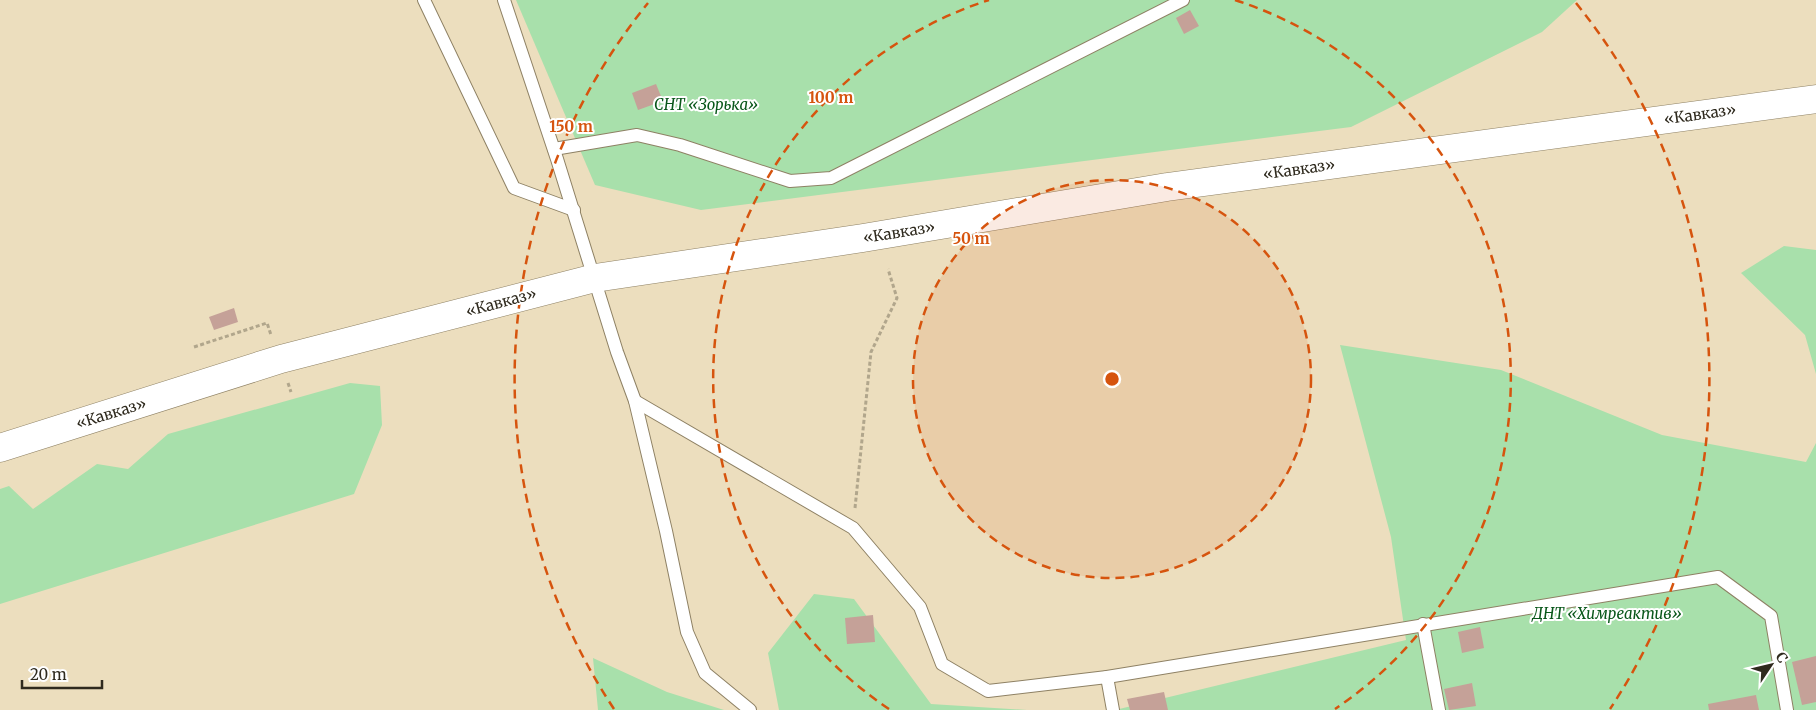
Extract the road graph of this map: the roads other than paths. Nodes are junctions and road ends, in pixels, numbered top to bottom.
1 (424, 0) edge
2 (504, 0) edge
3 (1183, 0) edge
4 (1816, 98) edge
5 (554, 149) junction
6 (574, 210) junction
7 (595, 278) junction
8 (635, 400) junction
9 (0, 448) edge
10 (1423, 624) junction
11 (1107, 677) junction
12 (750, 710) edge
13 (1113, 710) edge
14 (1439, 710) edge
15 (1786, 710) edge

1 - 6 lane
2 - 5 lane
3 - 5 lane
4 - 7 highway, «Кавказ»
5 - 6 lane
6 - 7 lane
7 - 8 lane
7 - 9 highway, «Кавказ»
8 - 11 lane
8 - 12 lane
10 - 11 lane
10 - 14 lane
10 - 15 lane
11 - 13 lane

